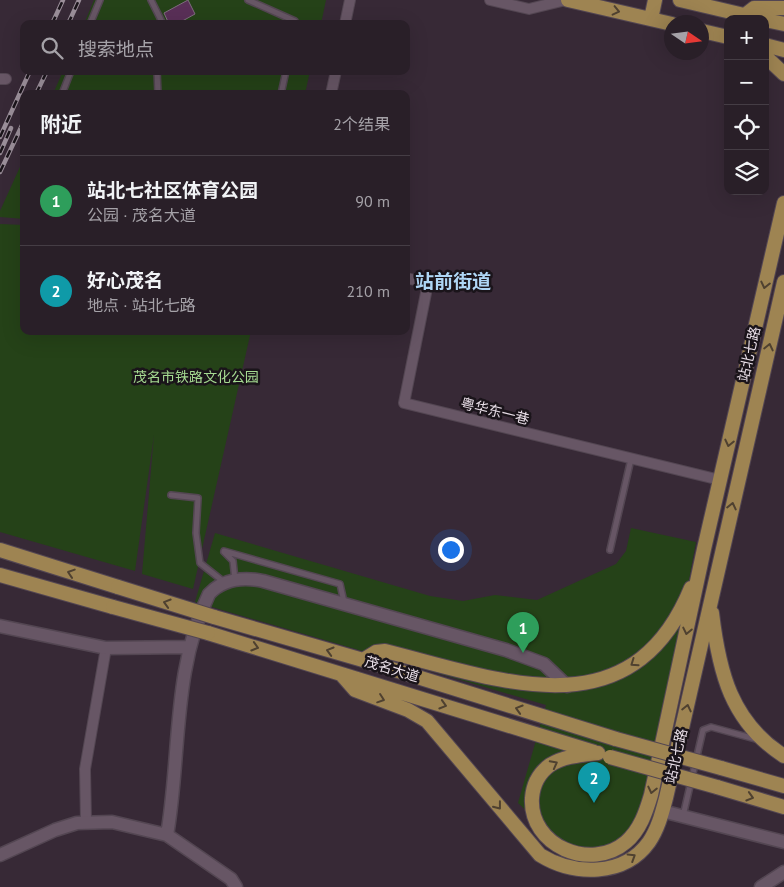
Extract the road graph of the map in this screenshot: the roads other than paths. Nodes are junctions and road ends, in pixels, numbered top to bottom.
1 (100, 0) edge
2 (151, 0) edge
3 (248, 0) edge
4 (350, 0) edge
5 (490, 0) edge
6 (567, 0) edge
7 (655, 0) edge
8 (680, 0) edge
9 (784, 8) edge
10 (745, 15) joint
11 (651, 19) junction
12 (92, 20) edge
13 (161, 20) edge
14 (293, 20) edge
15 (347, 20) edge
16 (769, 21) edge
17 (664, 22) edge
18 (784, 24) edge
19 (709, 33) edge
20 (724, 36) edge
21 (769, 47) edge
22 (784, 50) edge
23 (769, 60) edge
24 (784, 74) edge
25 (69, 75) edge
26 (157, 75) edge
27 (285, 75) edge
28 (335, 75) edge
29 (64, 90) edge
30 (158, 90) edge
31 (282, 90) edge
32 (332, 90) edge
33 (784, 204) edge
34 (770, 265) junction
35 (784, 268) edge
36 (410, 279) edge
37 (784, 282) edge
38 (737, 409) junction
39 (754, 413) junction
40 (631, 459) junction
41 (720, 480) junction
42 (171, 495) dead end
43 (704, 549) junction
44 (0, 550) edge
45 (610, 550) dead end
46 (0, 575) edge
47 (231, 582) junction
48 (711, 602) junction
49 (344, 605) junction
50 (0, 626) edge
51 (189, 647) junction
52 (106, 648) junction
53 (362, 660) junction
54 (341, 674) junction
55 (567, 686) junction
56 (764, 742) junction
57 (604, 755) junction
58 (784, 756) edge
59 (784, 786) edge
60 (784, 807) edge
61 (662, 811) junction
62 (683, 816) junction
63 (86, 822) junction
64 (167, 835) junction
65 (784, 842) edge
66 (0, 855) edge
67 (784, 872) edge
68 (236, 887) edge
69 (760, 887) edge

1 - 12 lane
2 - 13 lane
3 - 14 lane
4 - 15 street
5 - 6 street
6 -> 11 main road
7 - 11 main road
8 - 10 main road
9 - 10 main road
11 - 17 main road
16 - 18 main road
19 - 20 main road
21 - 22 main road
23 - 24 main road
25 - 29 lane
26 - 30 lane
27 - 31 lane
28 - 32 street
33 - 34 main road, 站北七路
34 - 35 main road
34 -> 38 main road, 站北七路
36 - 40 street, 粤华东一巷
39 -> 37 main road, 站北七路
38 - 39 main road
38 -> 41 main road, 站北七路
48 -> 39 main road, 站北七路
40 - 41 street, 粤华东一巷
40 - 45 lane
41 - 43 main road, 站北七路
42 - 47 lane
43 -> 55 main road
43 -> 57 main road, 站北七路
53 -> 44 main road, 茂名大道, bridge
46 -> 54 main road, 茂名大道, bridge
47 - 49 street
47 - 49 lane
47 - 51 street
48 - 56 main road
61 -> 48 main road, 站北七路
49 - 55 street
50 - 52 street
51 - 52 street
51 - 64 street
52 - 63 street
53 - 55 main road
59 -> 53 main road, 茂名大道, bridge
54 -> 57 main road, 茂名大道
54 -> 61 main road, 站北七路
56 - 58 main road
56 - 62 lane
57 -> 60 main road, 茂名大道, bridge
61 - 62 street
62 - 65 street
63 - 64 street
63 - 66 street
64 - 68 street
67 - 69 street

